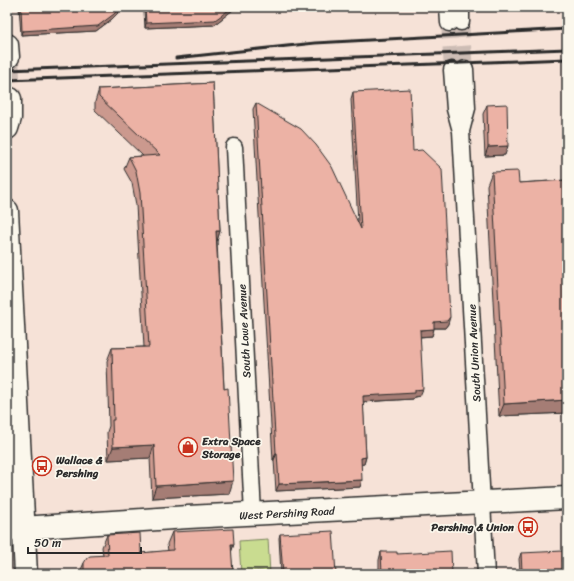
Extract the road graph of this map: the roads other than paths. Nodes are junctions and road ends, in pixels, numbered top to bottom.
1 (7, 45) edge
2 (8, 56) edge
3 (459, 70) tunnel mouth
4 (10, 99) dead end
5 (7, 128) edge
6 (234, 147) dead end
7 (7, 211) edge
8 (567, 498) edge
9 (482, 503) junction
10 (253, 514) junction
11 (15, 528) edge
12 (26, 574) edge
13 (486, 574) edge

1 - 2 main road
3 - 9 street, South Union Avenue
4 - 5 main road
6 - 10 street, South Lowe Avenue
7 - 11 main road
8 - 9 main road, West Pershing Road
9 - 10 main road, West Pershing Road
9 - 13 street, South Union Avenue
10 - 11 main road, West Pershing Road
11 - 12 main road

